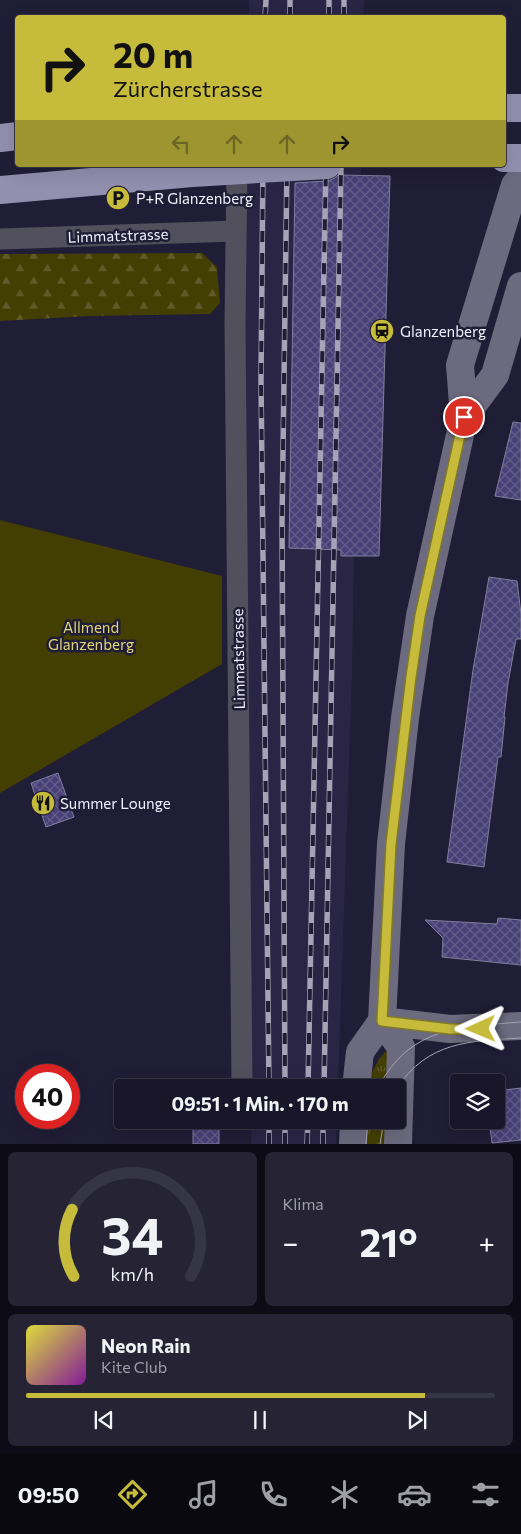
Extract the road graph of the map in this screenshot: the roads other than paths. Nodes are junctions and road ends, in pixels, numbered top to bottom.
1 (506, 108) edge
2 (521, 108) edge
3 (15, 136) edge
4 (0, 138) edge
5 (506, 158) edge
6 (521, 158) edge
7 (237, 167) edge
8 (293, 167) edge
9 (521, 178) edge
10 (0, 190) edge
11 (236, 231) junction
12 (0, 239) edge
13 (521, 286) edge
14 (464, 417) junction
15 (382, 1021) junction
16 (521, 1026) edge
17 (242, 1079) edge
18 (357, 1079) edge
19 (354, 1129) edge
20 (353, 1144) edge
21 (398, 1144) edge

1 - 2 highway
3 - 4 highway
5 - 6 highway
7 - 11 street, Limmatstrasse
8 - 10 highway, bridge
9 - 14 main road
11 - 12 street, Limmatstrasse
11 - 17 street, Limmatstrasse
13 - 14 main road
14 - 15 main road
15 - 16 main road
15 - 18 main road
15 - 21 main road
19 - 20 main road

